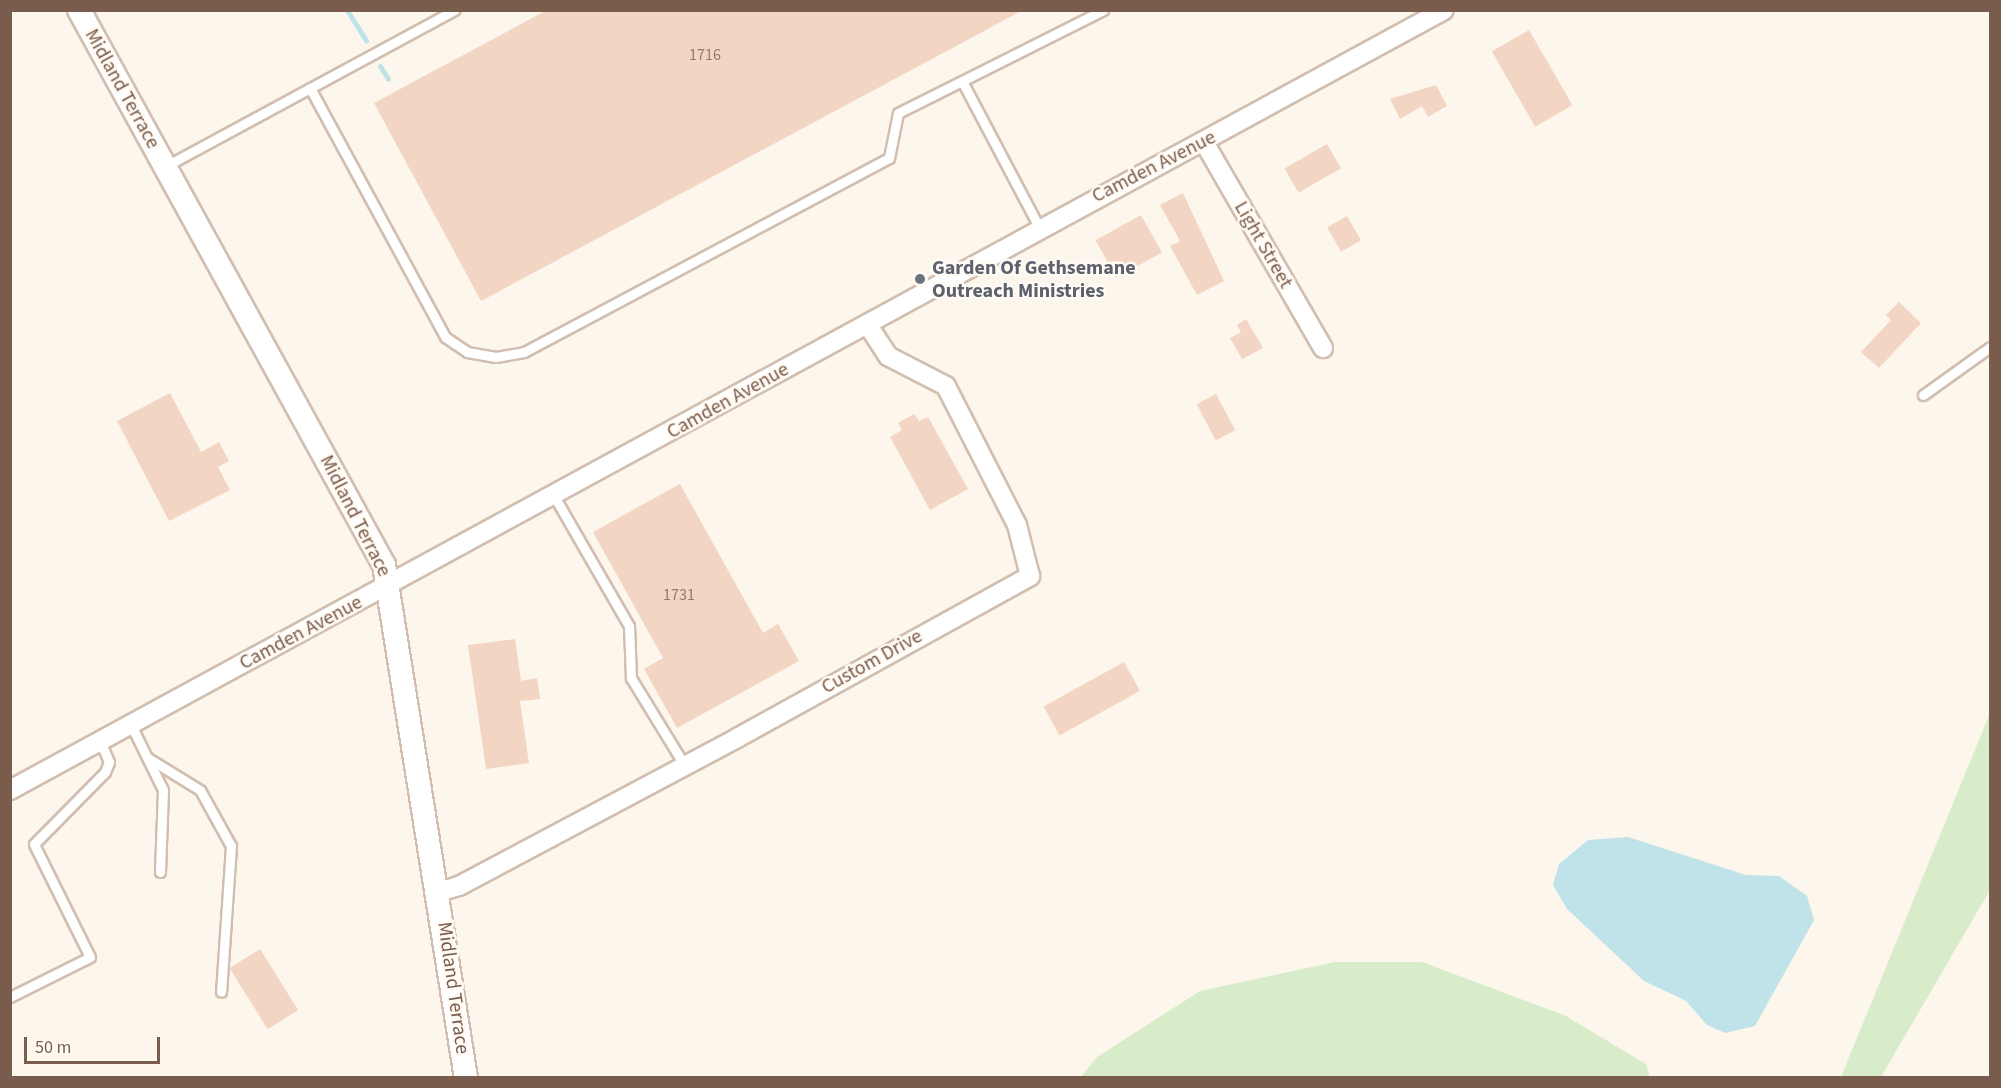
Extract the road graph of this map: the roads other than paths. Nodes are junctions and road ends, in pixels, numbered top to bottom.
1 (79, 10) edge
2 (454, 10) edge
3 (1103, 10) edge
4 (1444, 10) edge
5 (962, 81) junction
6 (310, 88) junction
7 (1204, 142) junction
8 (165, 166) junction
9 (1039, 227) junction
10 (867, 324) junction
11 (1990, 347) edge
12 (1323, 348) dead end
13 (1923, 395) dead end
14 (554, 496) junction
15 (390, 585) junction
16 (131, 725) junction
17 (100, 741) junction
18 (148, 758) junction
19 (685, 766) junction
20 (10, 790) edge
21 (160, 872) dead end
22 (438, 892) junction
23 (221, 993) dead end
24 (10, 997) edge
25 (466, 1077) edge

1 - 8 street, Midland Terrace
2 - 6 lane
3 - 5 lane
4 - 7 street, Camden Avenue
5 - 6 lane
5 - 9 lane
6 - 8 lane
7 - 9 street, Camden Avenue
7 - 12 street, Light Street
8 - 15 street, Midland Terrace
9 - 10 street, Camden Avenue
10 - 14 street, Camden Avenue
10 - 19 street, Custom Drive
11 - 13 lane
14 - 15 street, Camden Avenue
14 - 19 lane
15 - 16 street, Camden Avenue
15 - 22 street, Midland Terrace
16 - 17 street, Camden Avenue
16 - 18 lane
17 - 20 street, Camden Avenue
17 - 24 lane
18 - 21 lane
18 - 23 lane
19 - 22 street, Custom Drive
22 - 25 street, Midland Terrace

